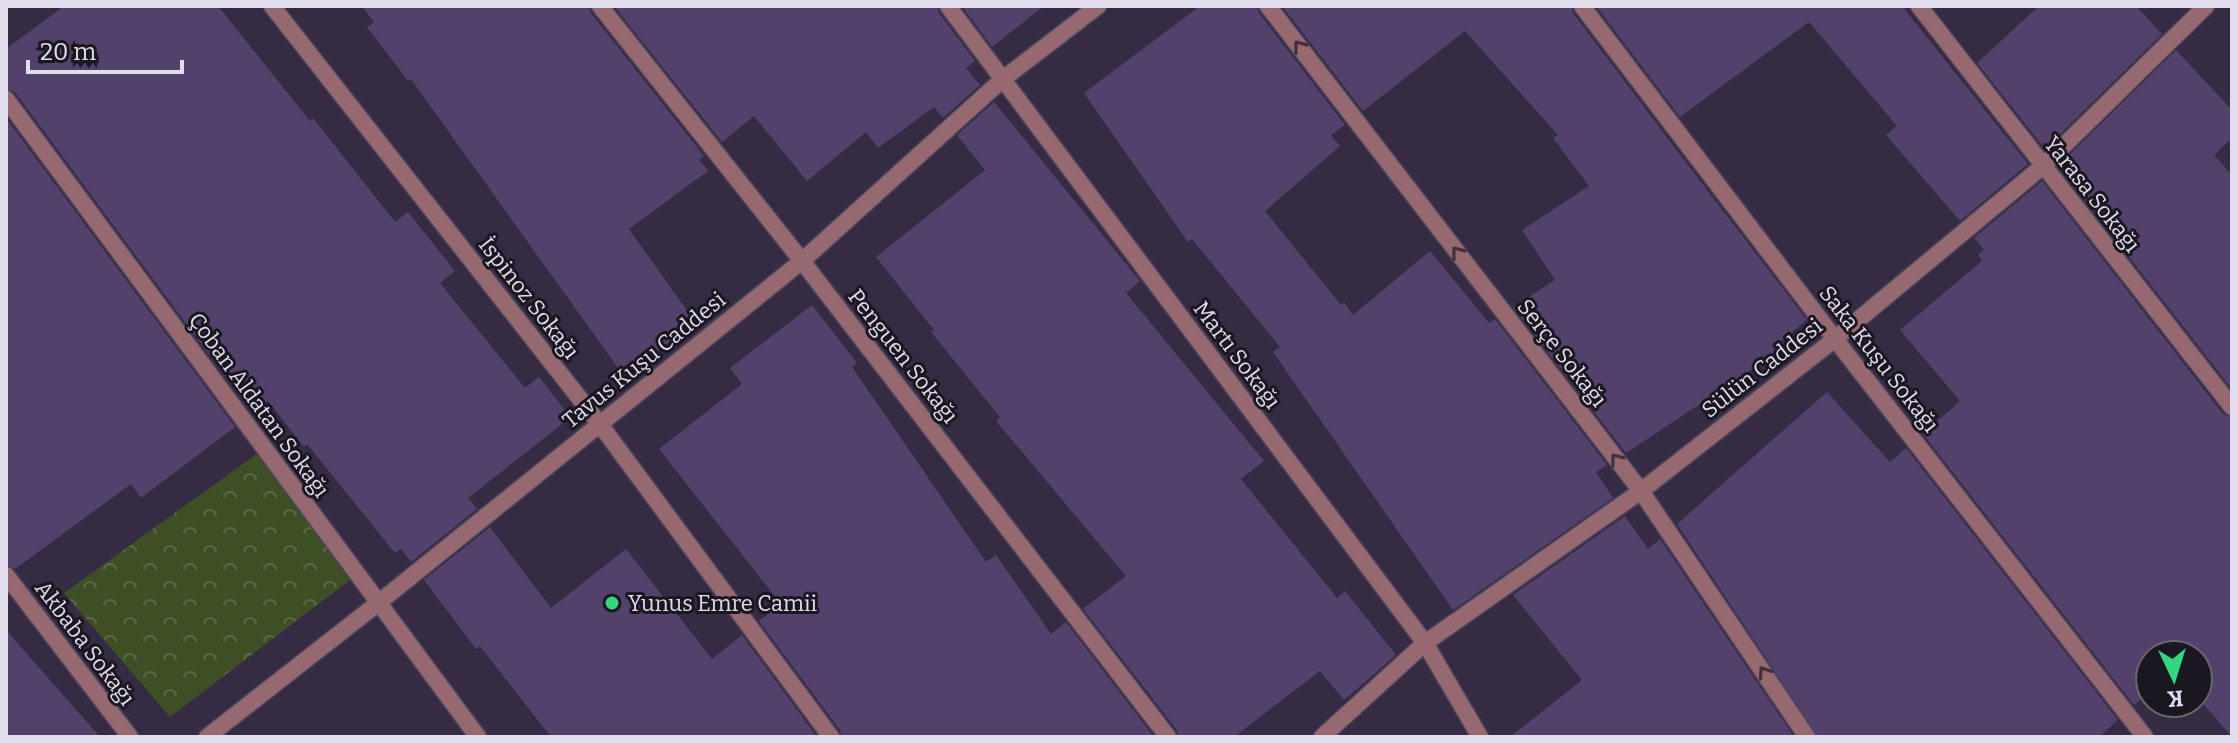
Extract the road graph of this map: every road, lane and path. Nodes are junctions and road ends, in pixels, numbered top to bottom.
1 (272, 6) edge
2 (600, 6) edge
3 (948, 6) edge
4 (1098, 6) edge
5 (1268, 6) edge
6 (1582, 6) edge
7 (1919, 6) edge
8 (2206, 6) edge
9 (1003, 79) junction
10 (6, 99) edge
11 (2043, 166) junction
12 (802, 261) junction
13 (1835, 339) junction
14 (2232, 407) edge
15 (599, 423) junction
16 (1641, 491) junction
17 (6, 575) edge
18 (377, 604) junction
19 (1425, 643) junction
20 (130, 737) edge
21 (207, 737) edge
22 (478, 737) edge
23 (831, 737) edge
24 (1168, 737) edge
25 (1322, 737) edge
26 (1480, 737) edge
27 (1807, 737) edge
28 (2145, 737) edge

1 - 15 street, İspinoz Sokağı
2 - 12 street, Penguen Sokağı
3 - 9 street, Martı Sokağı
4 - 9 street, Tavus Kuşu Caddesi
16 -> 5 street, Serçe Sokağı
6 - 13 street, Saka Kuşu Sokağı
7 - 11 street, Yarasa Sokağı
8 - 11 street, Sülün Caddesi
9 - 12 street, Tavus Kuşu Caddesi
9 - 19 street, Martı Sokağı
10 - 18 street, Çoban Aldatan Sokağı
11 - 13 street, Sülün Caddesi
11 - 14 street, Yarasa Sokağı
12 - 15 street, Tavus Kuşu Caddesi
12 - 24 street, Penguen Sokağı
13 - 16 street, Sülün Caddesi
13 - 28 street, Saka Kuşu Sokağı
15 - 18 street, Tavus Kuşu Caddesi
15 - 23 street, İspinoz Sokağı
16 - 19 street, Sülün Caddesi
27 -> 16 street, Serçe Sokağı
17 - 20 street, Akbaba Sokağı
18 - 21 street, Tavus Kuşu Caddesi
18 - 22 street, Çoban Aldatan Sokağı
19 - 25 street, Sülün Caddesi
19 - 26 street, Martı Sokağı

